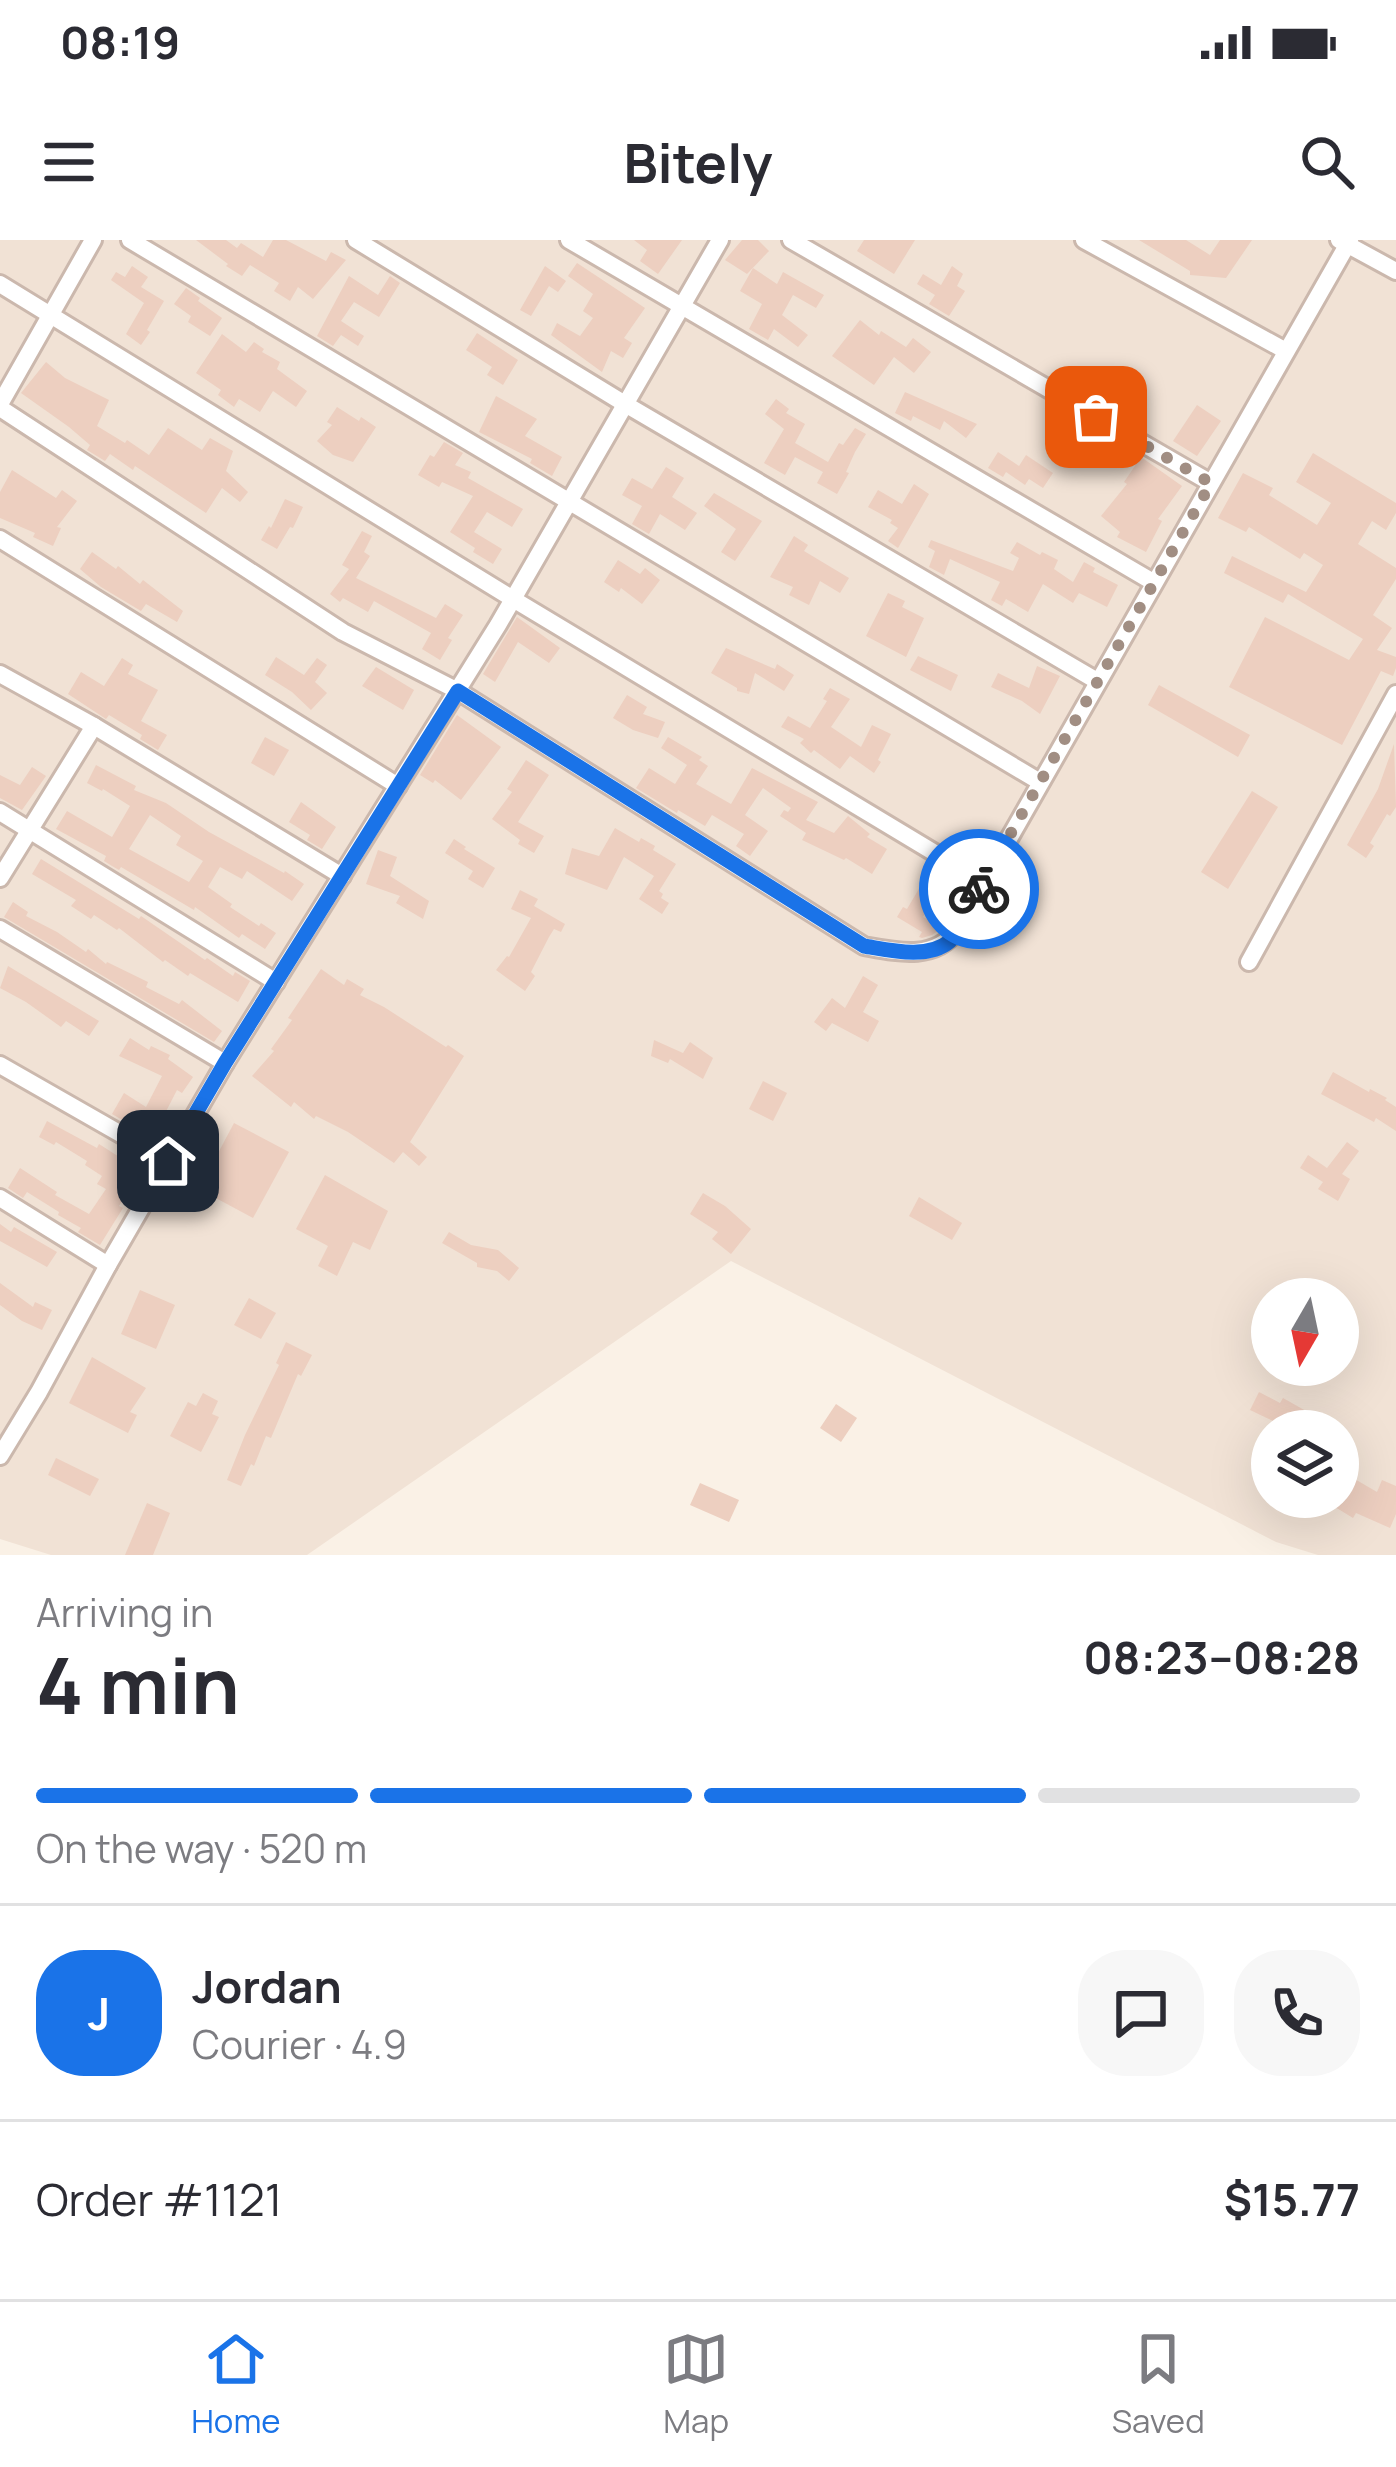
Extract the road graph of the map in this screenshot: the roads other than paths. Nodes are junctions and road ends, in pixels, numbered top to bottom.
1 (93, 240) edge
2 (130, 240) edge
3 (356, 240) edge
4 (569, 240) edge
5 (719, 240) edge
6 (791, 240) edge
7 (1084, 240) edge
8 (1345, 242) edge
9 (1396, 272) edge
10 (0, 284) edge
11 (682, 307) junction
12 (51, 314) junction
13 (1286, 351) junction
14 (625, 404) junction
15 (0, 406) edge
16 (1211, 483) junction
17 (568, 501) junction
18 (0, 539) edge
19 (1153, 582) junction
20 (513, 599) junction
21 (0, 674) edge
22 (1097, 681) junction
23 (458, 691) junction
24 (1396, 694) edge
25 (94, 726) junction
26 (1040, 782) junction
27 (398, 786) junction
28 (0, 812) edge
29 (30, 829) junction
30 (342, 876) junction
31 (0, 878) edge
32 (983, 882) junction
33 (0, 929) edge
34 (1249, 962) dead end
35 (276, 982) junction
36 (225, 1063) junction
37 (0, 1066) edge
38 (168, 1161) junction
39 (0, 1198) edge
40 (108, 1265) junction
41 (0, 1456) edge

1 - 12 street
2 - 17 street
3 - 14 street
4 - 11 street
5 - 11 street
6 - 16 street
7 - 13 street
8 - 9 street
8 - 13 street
10 - 12 street
11 - 14 street
11 - 19 street
12 - 15 street
12 - 20 street
13 - 16 street
14 - 17 street
14 - 22 street
15 - 23 street
16 - 19 street
17 - 20 street
17 - 26 street
18 - 27 street
19 - 22 street
20 - 23 street
20 - 32 street
21 - 25 street
22 - 26 street
23 - 27 street
23 - 32 street
24 - 34 street
25 - 29 street
25 - 30 street
26 - 32 street
27 - 30 street
28 - 29 street
29 - 31 street
29 - 35 street
30 - 35 street
33 - 36 street
35 - 36 street
36 - 38 street
37 - 38 street
38 - 40 street
39 - 40 street
40 - 41 street

